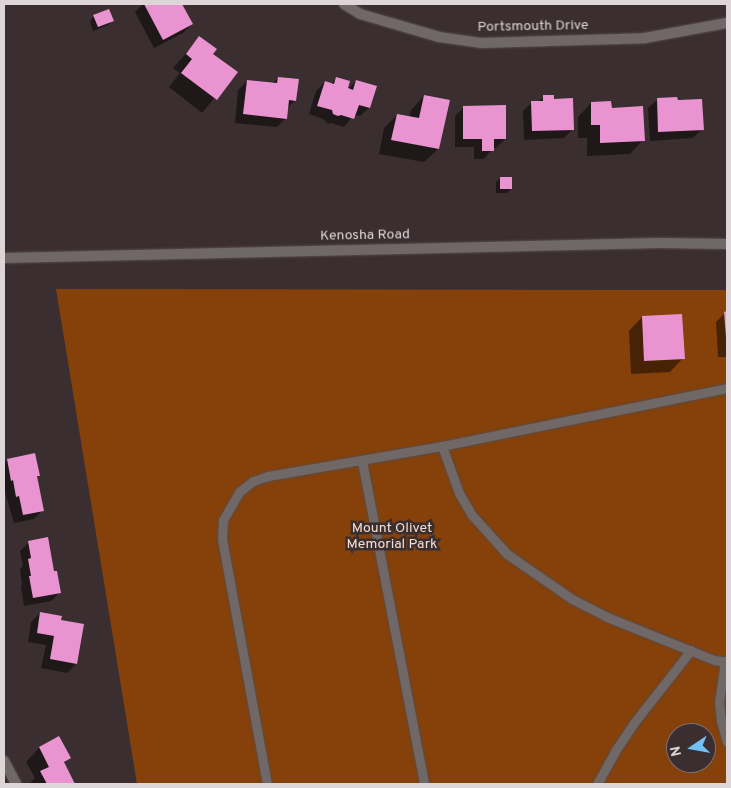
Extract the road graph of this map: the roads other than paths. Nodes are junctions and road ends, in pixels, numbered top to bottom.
1 (344, 4) edge
2 (727, 23) edge
3 (727, 244) edge
4 (4, 258) edge
5 (727, 388) edge
6 (442, 446) junction
7 (362, 461) junction
8 (692, 650) junction
9 (726, 661) edge
10 (727, 742) edge
11 (4, 761) edge
12 (16, 784) edge
13 (267, 784) edge
14 (424, 784) edge
15 (598, 784) edge

1 - 2 street, Portsmouth Drive
3 - 4 street, Kenosha Road
5 - 6 lane
6 - 7 lane
6 - 8 lane
7 - 13 lane
7 - 14 lane
8 - 9 lane
8 - 15 lane
9 - 10 lane
11 - 12 street

